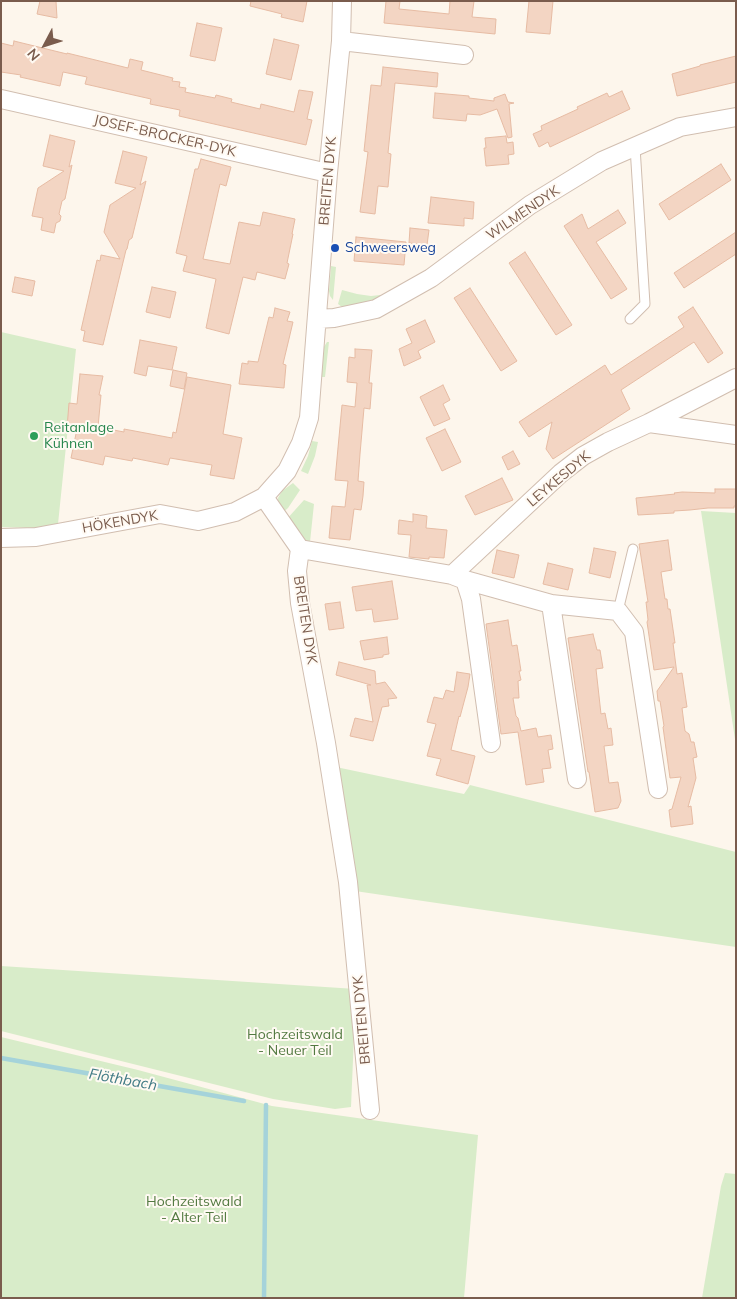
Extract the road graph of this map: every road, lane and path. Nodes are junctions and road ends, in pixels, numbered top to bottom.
1 (342, 1) edge
2 (342, 41) junction
3 (464, 56) dead end
4 (1, 99) edge
5 (736, 116) edge
6 (635, 147) junction
7 (328, 173) junction
8 (317, 319) junction
9 (630, 319) dead end
10 (736, 378) edge
11 (649, 423) junction
12 (736, 435) edge
13 (264, 497) junction
14 (1, 538) edge
15 (300, 549) junction
16 (633, 550) dead end
17 (458, 577) junction
18 (551, 604) junction
19 (618, 611) junction
20 (491, 743) dead end
21 (577, 779) dead end
22 (658, 789) dead end
23 (370, 1110) dead end

1 - 2 street, BREITEN DYK
2 - 3 street
2 - 7 street, BREITEN DYK
4 - 7 street, JOSEF-BROCKER-DYK
5 - 6 street, WILMENDYK
6 - 8 street, WILMENDYK
6 - 9 lane
7 - 8 street, BREITEN DYK
8 - 13 street, BREITEN DYK
10 - 11 street, LEYKESDYK
11 - 12 street
11 - 17 street, LEYKESDYK
13 - 14 street, HÖKENDYK
13 - 15 street
15 - 17 street
15 - 23 street, BREITEN DYK
16 - 19 lane
17 - 18 street
17 - 20 street
18 - 19 street
18 - 21 street
19 - 22 street

